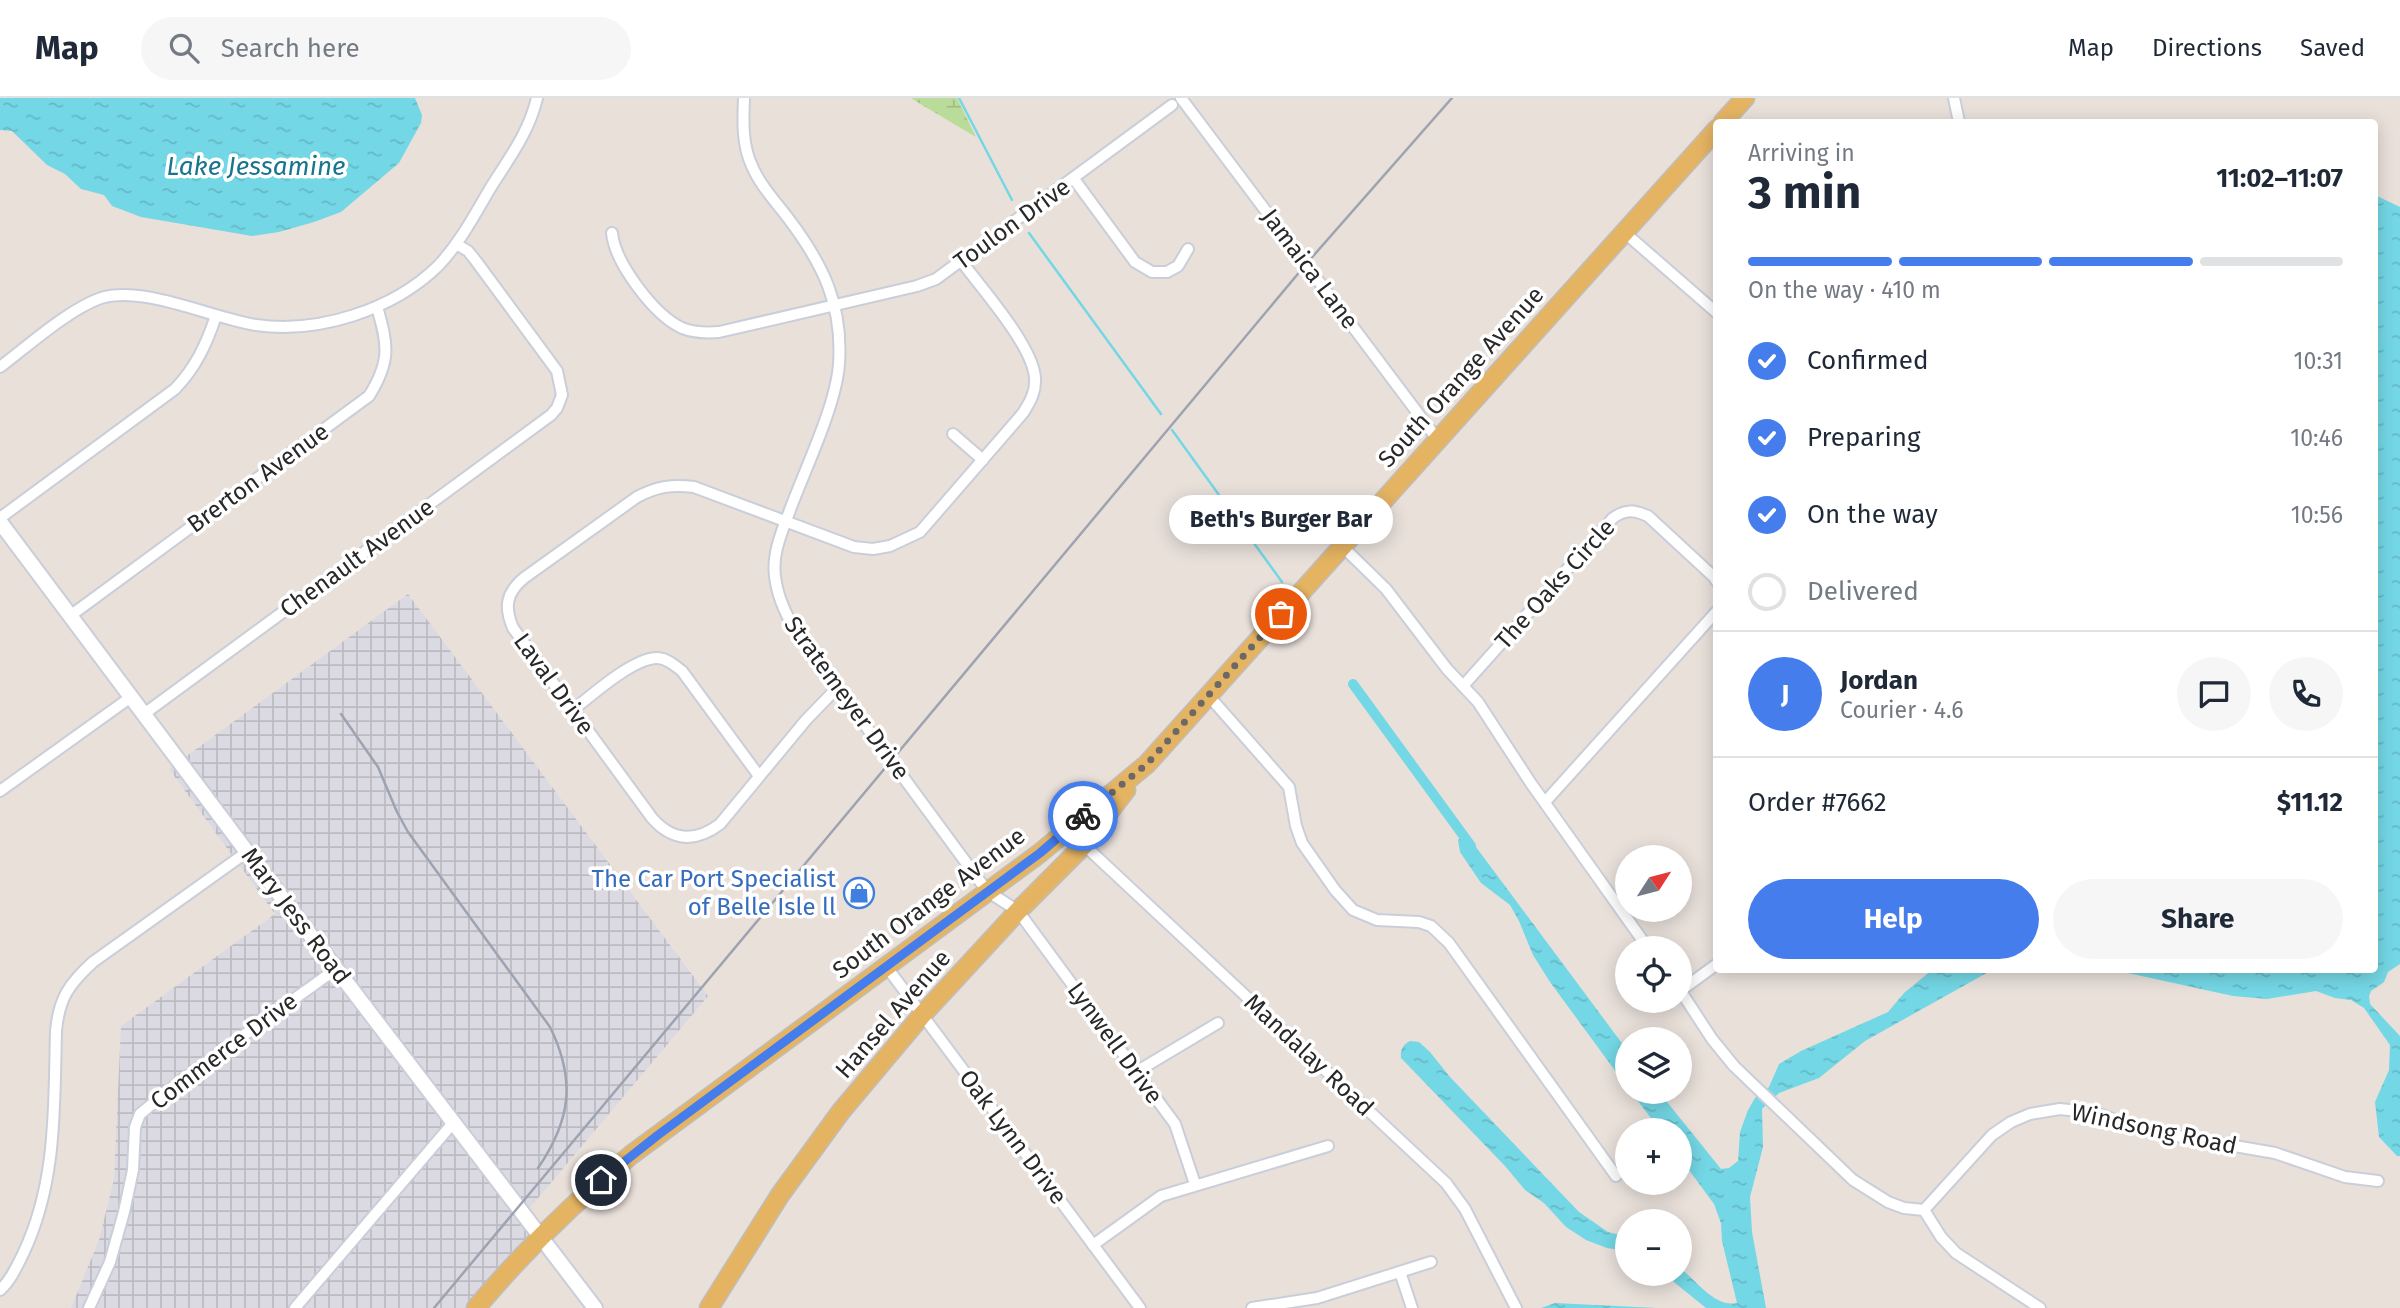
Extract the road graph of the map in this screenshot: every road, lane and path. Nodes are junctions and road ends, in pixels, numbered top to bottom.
1 (537, 98) edge
2 (744, 98) edge
3 (1745, 98) edge
4 (1954, 98) edge
5 (1176, 102) edge
6 (1726, 119) edge
7 (1958, 119) edge
8 (1713, 133) edge
9 (1074, 179) junction
10 (1624, 232) junction
11 (612, 233) dead end
12 (456, 244) junction
13 (1188, 249) dead end
14 (962, 262) junction
15 (835, 306) junction
16 (377, 307) junction
17 (1713, 310) edge
18 (216, 316) junction
19 (0, 367) edge
20 (953, 435) dead end
21 (1438, 440) junction
22 (983, 460) junction
23 (0, 520) edge
24 (785, 522) junction
25 (1342, 546) junction
26 (1713, 576) edge
27 (70, 615) junction
28 (1713, 615) edge
29 (1463, 686) junction
30 (837, 688) junction
31 (1208, 695) junction
32 (131, 697) junction
33 (573, 710) junction
34 (144, 714) junction
35 (1147, 764) junction
36 (759, 776) junction
37 (0, 791) edge
38 (1545, 802) junction
39 (1067, 829) junction
40 (1084, 845) junction
41 (247, 852) junction
42 (987, 891) junction
43 (1017, 911) junction
44 (1640, 936) edge
45 (886, 966) junction
46 (1713, 967) edge
47 (336, 969) junction
48 (1692, 982) edge
49 (1692, 1009) edge
50 (922, 1015) junction
51 (1218, 1023) dead end
52 (1136, 1072) junction
53 (453, 1123) junction
54 (1328, 1146) dead end
55 (1615, 1175) edge
56 (2378, 1181) dead end
57 (1195, 1184) junction
58 (1924, 1210) junction
59 (541, 1236) junction
60 (1093, 1245) junction
61 (1431, 1262) dead end
62 (1400, 1272) junction
63 (0, 1290) edge
64 (89, 1308) edge
65 (295, 1308) edge
66 (476, 1308) edge
67 (595, 1308) edge
68 (709, 1308) edge
69 (1140, 1308) edge
70 (1252, 1308) edge
71 (1412, 1308) edge
72 (1516, 1308) edge
73 (2040, 1308) edge

1 - 12 street
2 - 15 street, Stratemeyer Drive
3 - 6 main road
4 - 7 street
5 - 9 street, Toulon Drive
5 - 21 street, Jamaica Lane
8 - 10 main road, South Orange Avenue
9 - 13 street
9 - 14 street, Toulon Drive
10 - 17 street
10 - 21 main road, South Orange Avenue
11 - 15 street, Toulon Drive
12 - 16 street
12 - 34 street, Chenault Avenue
14 - 15 street, Toulon Drive
14 - 22 street, Laval Drive
15 - 24 street, Stratemeyer Drive
16 - 18 street
16 - 27 street, Brerton Avenue
18 - 19 street
18 - 23 street
20 - 22 street
21 - 25 main road, South Orange Avenue
22 - 24 street, Laval Drive
23 - 27 street, Mary Jess Road
24 - 30 street, Stratemeyer Drive
24 - 33 street, Laval Drive
25 - 29 street
25 - 31 main road, South Orange Avenue
26 - 29 street, The Oaks Circle
27 - 32 street, Mary Jess Road
28 - 38 street
29 - 38 street
30 - 36 street, Laval Drive
30 - 42 street, Stratemeyer Drive
31 - 35 main road, South Orange Avenue
31 - 55 street
32 - 34 street, Mary Jess Road
32 - 37 street
33 - 36 street
33 - 36 street, Laval Drive
34 - 41 street, Mary Jess Road
35 - 39 main road, South Orange Avenue
35 - 40 main road, Hansel Avenue
38 - 44 street
39 - 40 street, Mandalay Road
39 - 42 main road, South Orange Avenue
40 - 43 main road, Hansel Avenue
40 - 72 street, Mandalay Road
41 - 47 street, Mary Jess Road
41 - 63 street
42 - 43 street, Stratemeyer Drive
42 - 45 main road, South Orange Avenue
43 - 50 main road, Hansel Avenue
43 - 52 street, Lynwell Drive
45 - 50 street, Oak Lynn Drive
45 - 59 main road, South Orange Avenue
46 - 48 street
47 - 53 street, Mary Jess Road
47 - 64 street, Commerce Drive
49 - 58 street
50 - 60 street, Oak Lynn Drive
50 - 68 main road, Hansel Avenue
51 - 52 street
52 - 57 street, Lynwell Drive
53 - 59 street, Mary Jess Road
53 - 65 street
54 - 57 street
56 - 58 street, Windsong Road
57 - 60 street
58 - 73 street
59 - 66 main road, South Orange Avenue
59 - 67 street, Mary Jess Road
60 - 69 street, Oak Lynn Drive
61 - 62 street
62 - 70 street
62 - 71 street

